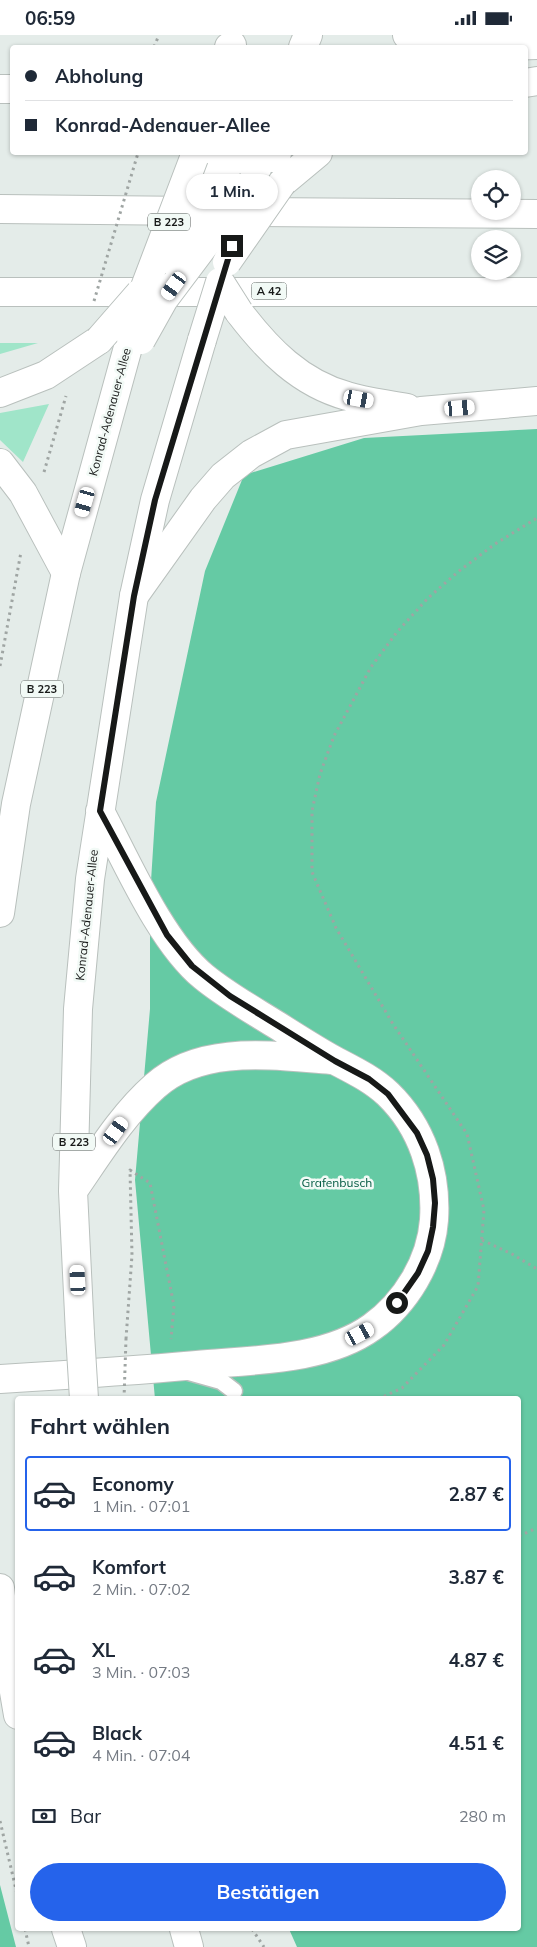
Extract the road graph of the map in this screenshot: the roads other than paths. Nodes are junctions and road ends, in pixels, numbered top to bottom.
1 (407, 35) edge
2 (434, 45) edge
3 (316, 155) edge
4 (237, 158) edge
5 (212, 196) junction
6 (0, 209) edge
7 (537, 214) edge
8 (213, 233) junction
9 (223, 272) junction
10 (145, 287) junction
11 (0, 292) edge
12 (537, 292) edge
13 (136, 340) junction
14 (0, 393) edge
15 (537, 401) edge
16 (421, 411) junction
17 (0, 463) edge
18 (66, 573) junction
19 (134, 596) junction
20 (16, 804) junction
21 (100, 811) junction
22 (0, 828) edge
23 (0, 913) edge
24 (335, 1061) junction
25 (73, 1191) junction
26 (170, 1367) junction
27 (0, 1379) edge
28 (234, 1391) dead end
29 (84, 1396) edge
30 (0, 1588) edge
31 (15, 1698) edge
32 (67, 1931) edge
33 (185, 1931) edge
34 (72, 1947) edge
35 (189, 1947) edge

1 - 2 main road
3 - 9 main road, bridge
4 - 5 main road
4 - 8 main road, bridge
4 - 9 main road, Konrad-Adenauer-Allee / B 223, bridge
4 - 10 main road, Konrad-Adenauer-Allee / B 223, bridge
5 - 8 main road
5 - 10 main road, bridge
6 - 7 main road
8 - 9 main road
8 - 13 main road, bridge
9 - 16 main road, bridge
9 - 19 main road, Konrad-Adenauer-Allee / B 223, bridge
10 - 13 main road, Konrad-Adenauer-Allee / B 223, bridge
10 - 14 main road, bridge
11 - 12 main road, A 42
13 - 18 main road, Konrad-Adenauer-Allee / B 223
15 - 16 main road
16 - 19 main road
17 - 18 main road
18 - 20 main road, Konrad-Adenauer-Allee / B 223
19 - 21 main road, Konrad-Adenauer-Allee / B 223
20 - 22 main road
20 - 23 main road, Konrad-Adenauer-Allee / B 223
21 - 24 main road
21 - 25 main road, Konrad-Adenauer-Allee / B 223
24 - 25 main road
24 - 26 main road
25 - 29 main road, Konrad-Adenauer-Allee / B 223, bridge
26 - 27 main road
26 - 28 lane
30 - 31 main road
32 - 34 main road
33 - 35 main road

